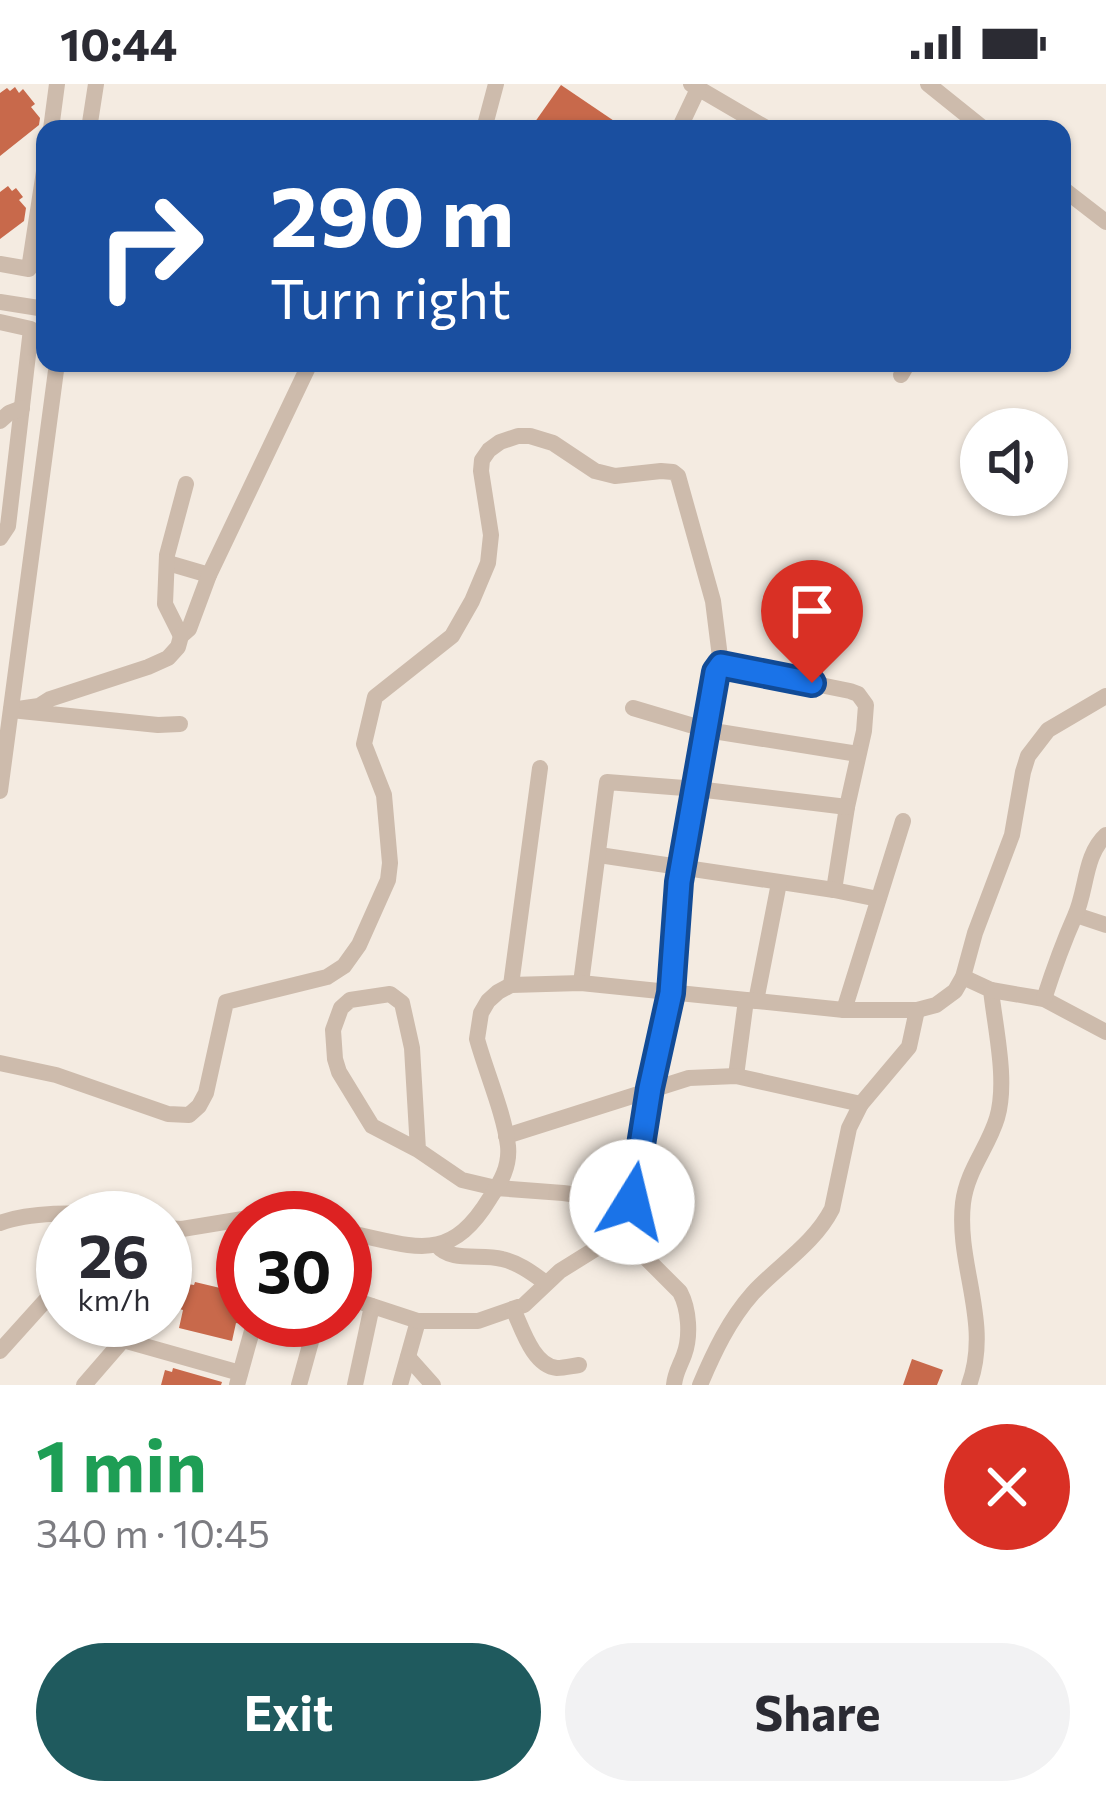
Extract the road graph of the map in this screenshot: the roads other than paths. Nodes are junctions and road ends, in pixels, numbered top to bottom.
1 (58, 84) edge
2 (95, 84) edge
3 (496, 84) edge
4 (928, 84) edge
5 (695, 86) edge
6 (52, 120) edge
7 (90, 120) edge
8 (486, 120) edge
9 (682, 120) edge
10 (753, 120) edge
11 (973, 120) edge
12 (1071, 195) edge
13 (1106, 222) edge
14 (36, 224) edge
15 (0, 264) edge
16 (0, 302) edge
17 (36, 308) edge
18 (0, 322) edge
19 (56, 372) edge
20 (306, 372) edge
21 (22, 408) junction
22 (0, 421) edge
23 (186, 484) dead end
24 (0, 538) edge
25 (168, 563) junction
26 (209, 575) junction
27 (181, 636) junction
28 (721, 665) junction
29 (1106, 696) edge
30 (633, 708) dead end
31 (5, 709) edge
32 (180, 724) dead end
33 (707, 730) junction
34 (858, 754) junction
35 (539, 768) dead end
36 (697, 789) junction
37 (0, 790) edge
38 (847, 807) junction
39 (902, 821) dead end
40 (1106, 835) edge
41 (599, 855) junction
42 (682, 869) junction
43 (778, 883) junction
44 (834, 890) junction
45 (878, 899) junction
46 (1076, 915) junction
47 (1106, 925) edge
48 (963, 977) junction
49 (581, 983) junction
50 (511, 985) junction
51 (991, 990) junction
52 (671, 993) junction
53 (1044, 999) junction
54 (751, 1000) junction
55 (844, 1010) junction
56 (917, 1010) junction
57 (1106, 1032) edge
58 (0, 1063) edge
59 (736, 1076) junction
60 (650, 1088) junction
61 (861, 1104) junction
62 (506, 1136) junction
63 (418, 1150) junction
64 (496, 1188) junction
65 (632, 1202) junction
66 (36, 1217) edge
67 (0, 1223) edge
68 (621, 1233) junction
69 (372, 1237) edge
70 (436, 1245) junction
71 (546, 1283) junction
72 (372, 1306) edge
73 (513, 1309) junction
74 (36, 1311) edge
75 (418, 1321) junction
76 (117, 1347) edge
77 (144, 1347) edge
78 (247, 1347) edge
79 (309, 1347) edge
80 (363, 1347) edge
81 (0, 1351) edge
82 (408, 1357) junction
83 (579, 1365) dead end
84 (238, 1379) edge
85 (83, 1385) edge
86 (298, 1385) edge
87 (355, 1385) edge
88 (400, 1385) edge
89 (433, 1385) edge
90 (674, 1385) edge
91 (700, 1385) edge
92 (969, 1385) edge

1 - 6 street
2 - 7 street
3 - 8 street
4 - 11 street
5 - 9 street
5 - 10 street
12 - 13 street
14 - 15 street
16 - 17 street
18 - 21 street
19 - 31 street
20 - 26 street
21 - 22 street
21 - 24 street
23 - 25 street
25 - 26 street
25 - 27 street
26 - 27 street
27 - 31 street
28 - 33 street
28 - 34 street
28 - 58 street
29 - 48 street
30 - 33 street
31 - 32 street
31 - 37 street
33 - 34 street
33 - 36 street
34 - 38 street
35 - 50 street
36 - 38 street
36 - 41 street
36 - 42 street
38 - 44 street
39 - 45 street
40 - 46 street
41 - 42 street
41 - 49 street
42 - 43 street
42 - 52 street
43 - 44 street
43 - 54 street
44 - 45 street
45 - 55 street
46 - 47 street
46 - 53 street
48 - 51 street
48 - 56 street
49 - 50 street
49 - 52 street
50 - 62 street
51 - 53 street
51 - 92 street
52 - 54 street
52 - 60 street
53 - 57 street
54 - 55 street
54 - 59 street
55 - 56 street
56 - 61 street
59 - 60 street
59 - 61 street
60 - 62 street
60 - 65 street
61 - 91 street
62 - 64 street
63 - 63 street
63 - 64 street
64 - 65 street
64 - 70 street
65 - 68 street
66 - 67 street
68 - 71 street
68 - 90 street
69 - 70 street
70 - 71 street
71 - 73 street
72 - 75 street
73 - 75 street
73 - 83 street
74 - 81 street
75 - 82 street
76 - 85 street
77 - 84 street
78 - 84 street
79 - 86 street
80 - 87 street
82 - 88 street
82 - 89 street

